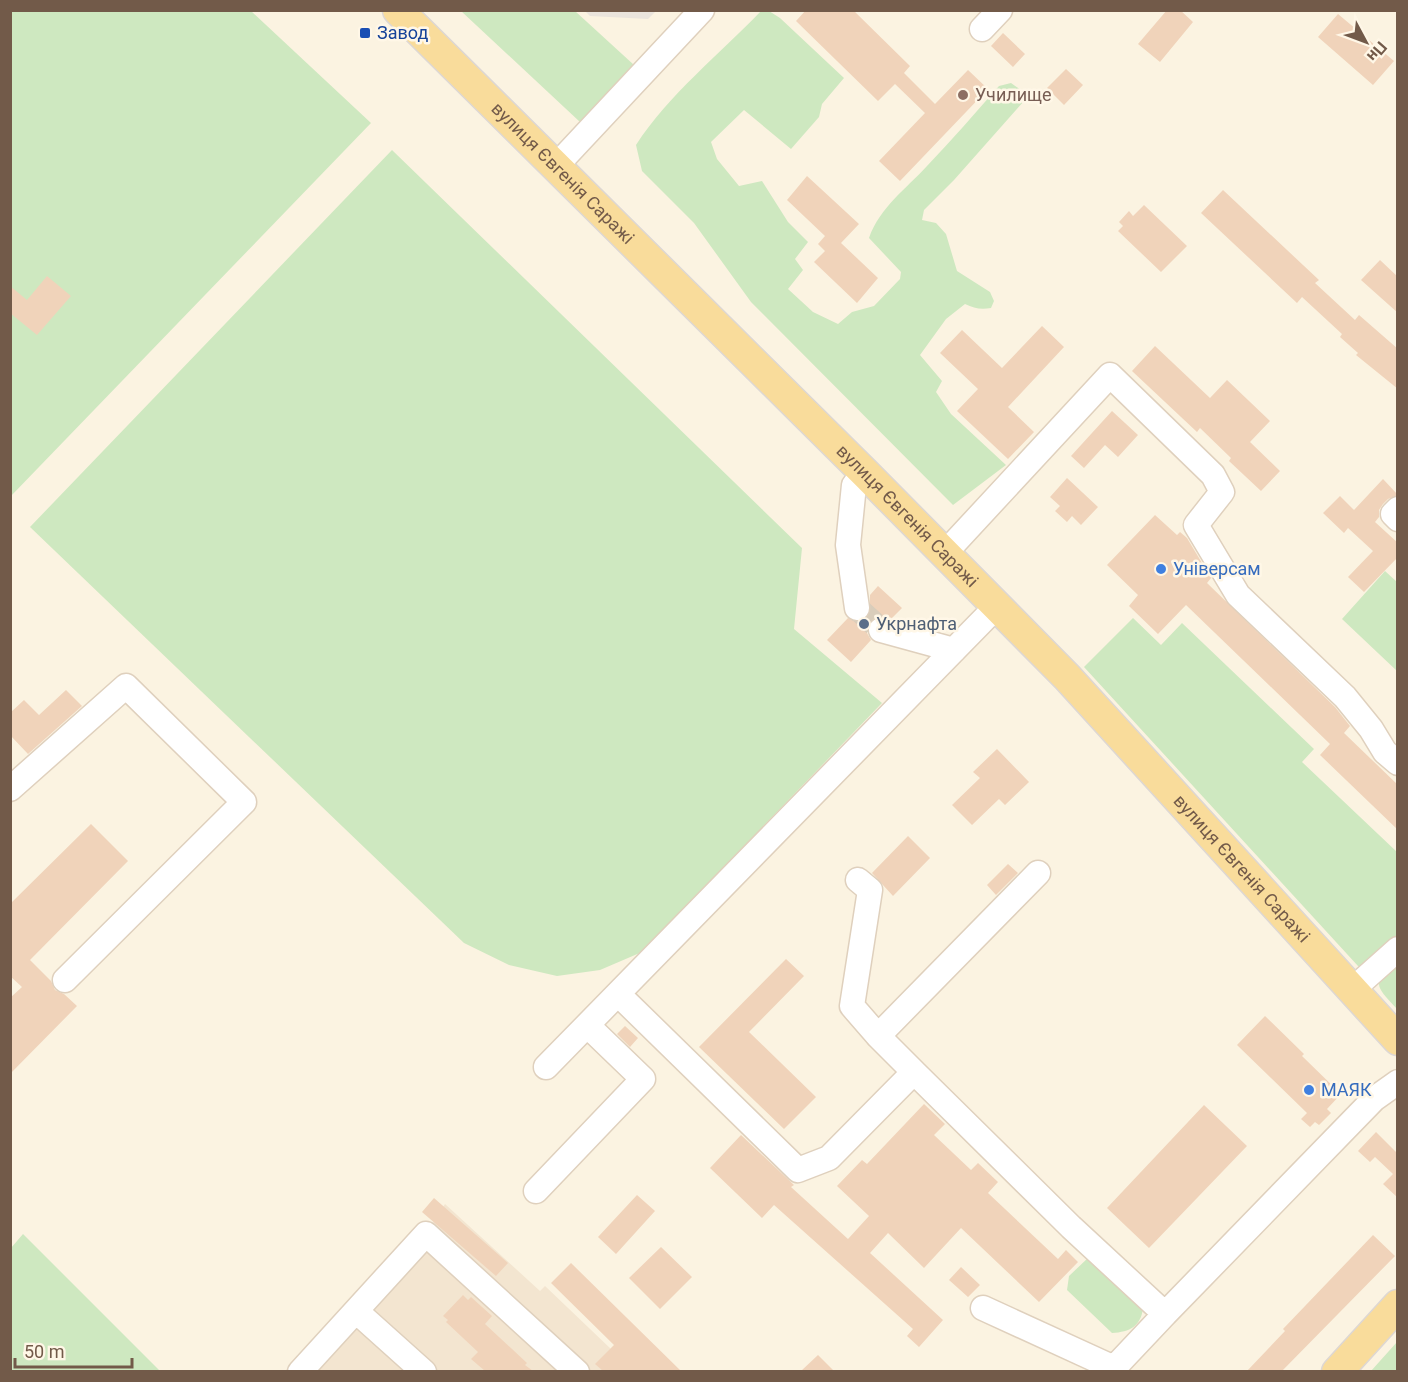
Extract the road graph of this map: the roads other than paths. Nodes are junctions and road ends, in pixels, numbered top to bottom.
1 (398, 10) edge
2 (702, 10) edge
3 (1000, 10) edge
4 (982, 29) dead end
5 (555, 167) junction
6 (865, 473) junction
7 (1398, 509) edge
8 (1398, 519) edge
9 (945, 553) junction
10 (997, 606) junction
11 (857, 608) tunnel mouth
12 (881, 630) tunnel mouth
13 (954, 650) junction
14 (1398, 763) edge
15 (10, 789) edge
16 (1038, 873) dead end
17 (858, 880) dead end
18 (1398, 949) edge
19 (65, 980) dead end
20 (1352, 990) junction
21 (618, 994) junction
22 (587, 1025) junction
23 (878, 1036) junction
24 (1398, 1040) edge
25 (546, 1067) dead end
26 (914, 1072) junction
27 (1398, 1082) edge
28 (536, 1191) dead end
29 (1398, 1305) edge
30 (983, 1308) dead end
31 (356, 1311) junction
32 (1165, 1314) junction
33 (1115, 1370) edge
34 (300, 1371) edge
35 (424, 1371) edge
36 (577, 1371) edge
37 (1337, 1371) edge

1 - 5 main road, вулиця Євгенія Саражі
2 - 5 street
3 - 4 street
5 - 6 main road, вулиця Євгенія Саражі
6 - 9 main road, вулиця Євгенія Саражі
6 - 11 street
7 - 8 street
9 - 10 main road, вулиця Євгенія Саражі
9 - 14 street
10 - 13 street
10 - 20 main road, вулиця Євгенія Саражі
12 - 13 street
13 - 21 street
15 - 19 street
16 - 23 street
17 - 23 street
18 - 20 street
20 - 24 main road, вулиця Євгенія Саражі
21 - 22 street
21 - 26 street
22 - 25 street
22 - 28 street
23 - 26 street
26 - 32 street
27 - 32 street
29 - 37 main road
30 - 33 street
31 - 34 street
31 - 35 street
31 - 36 street
32 - 33 street

